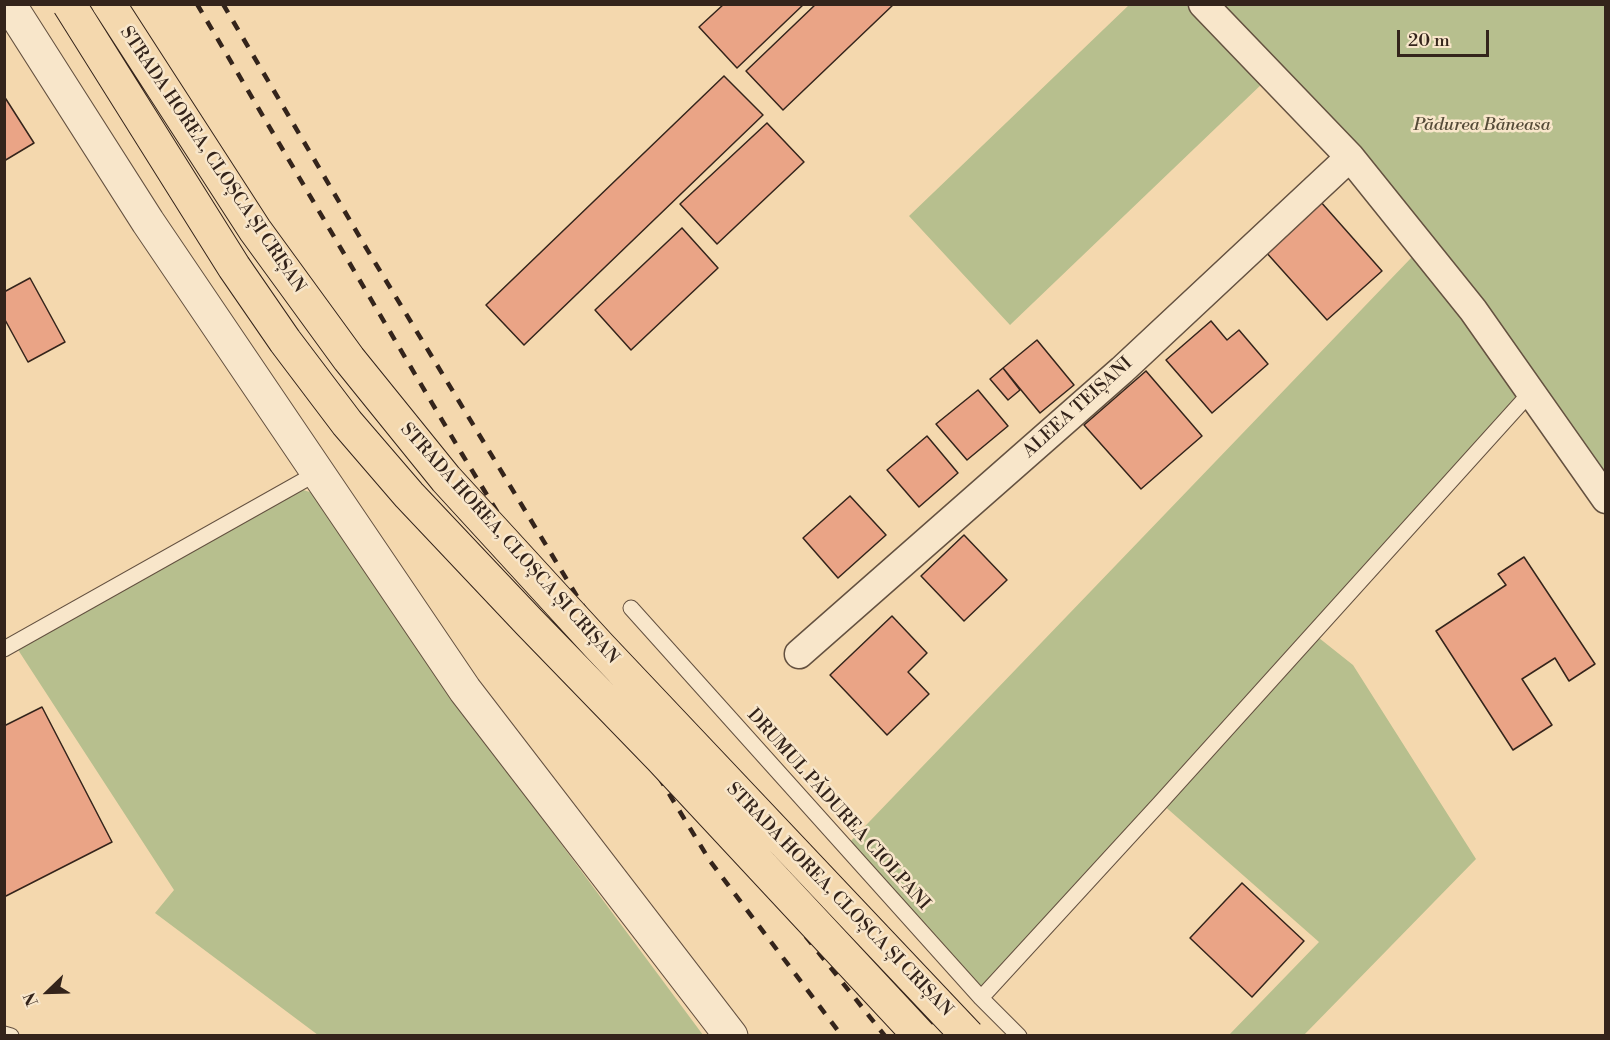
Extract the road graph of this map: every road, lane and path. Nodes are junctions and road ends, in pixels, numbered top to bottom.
1 (69, 4) edge
2 (109, 4) edge
3 (1203, 4) edge
4 (8, 6) edge
5 (1350, 157) junction
6 (1531, 392) junction
7 (317, 473) junction
8 (1605, 496) edge
9 (631, 608) dead end
10 (4, 649) edge
11 (799, 654) dead end
12 (981, 998) junction
13 (4, 1034) edge
14 (11, 1035) edge
15 (731, 1035) edge
16 (920, 1035) edge
17 (968, 1035) edge
18 (1019, 1035) edge

1 - 16 main road, STRADA HOREA, CLOȘCA ȘI CRIȘAN, bridge
2 - 17 main road, STRADA HOREA, CLOȘCA ȘI CRIȘAN, bridge
3 - 5 street
4 - 7 street
5 - 6 street
5 - 11 street, ALEEA TEIȘANI
6 - 8 street
6 - 12 lane
7 - 10 lane
7 - 15 street
9 - 12 lane, DRUMUL PĂDUREA CIOLPANI
12 - 18 lane, DRUMUL PĂDUREA CIOLPANI
13 - 14 lane

